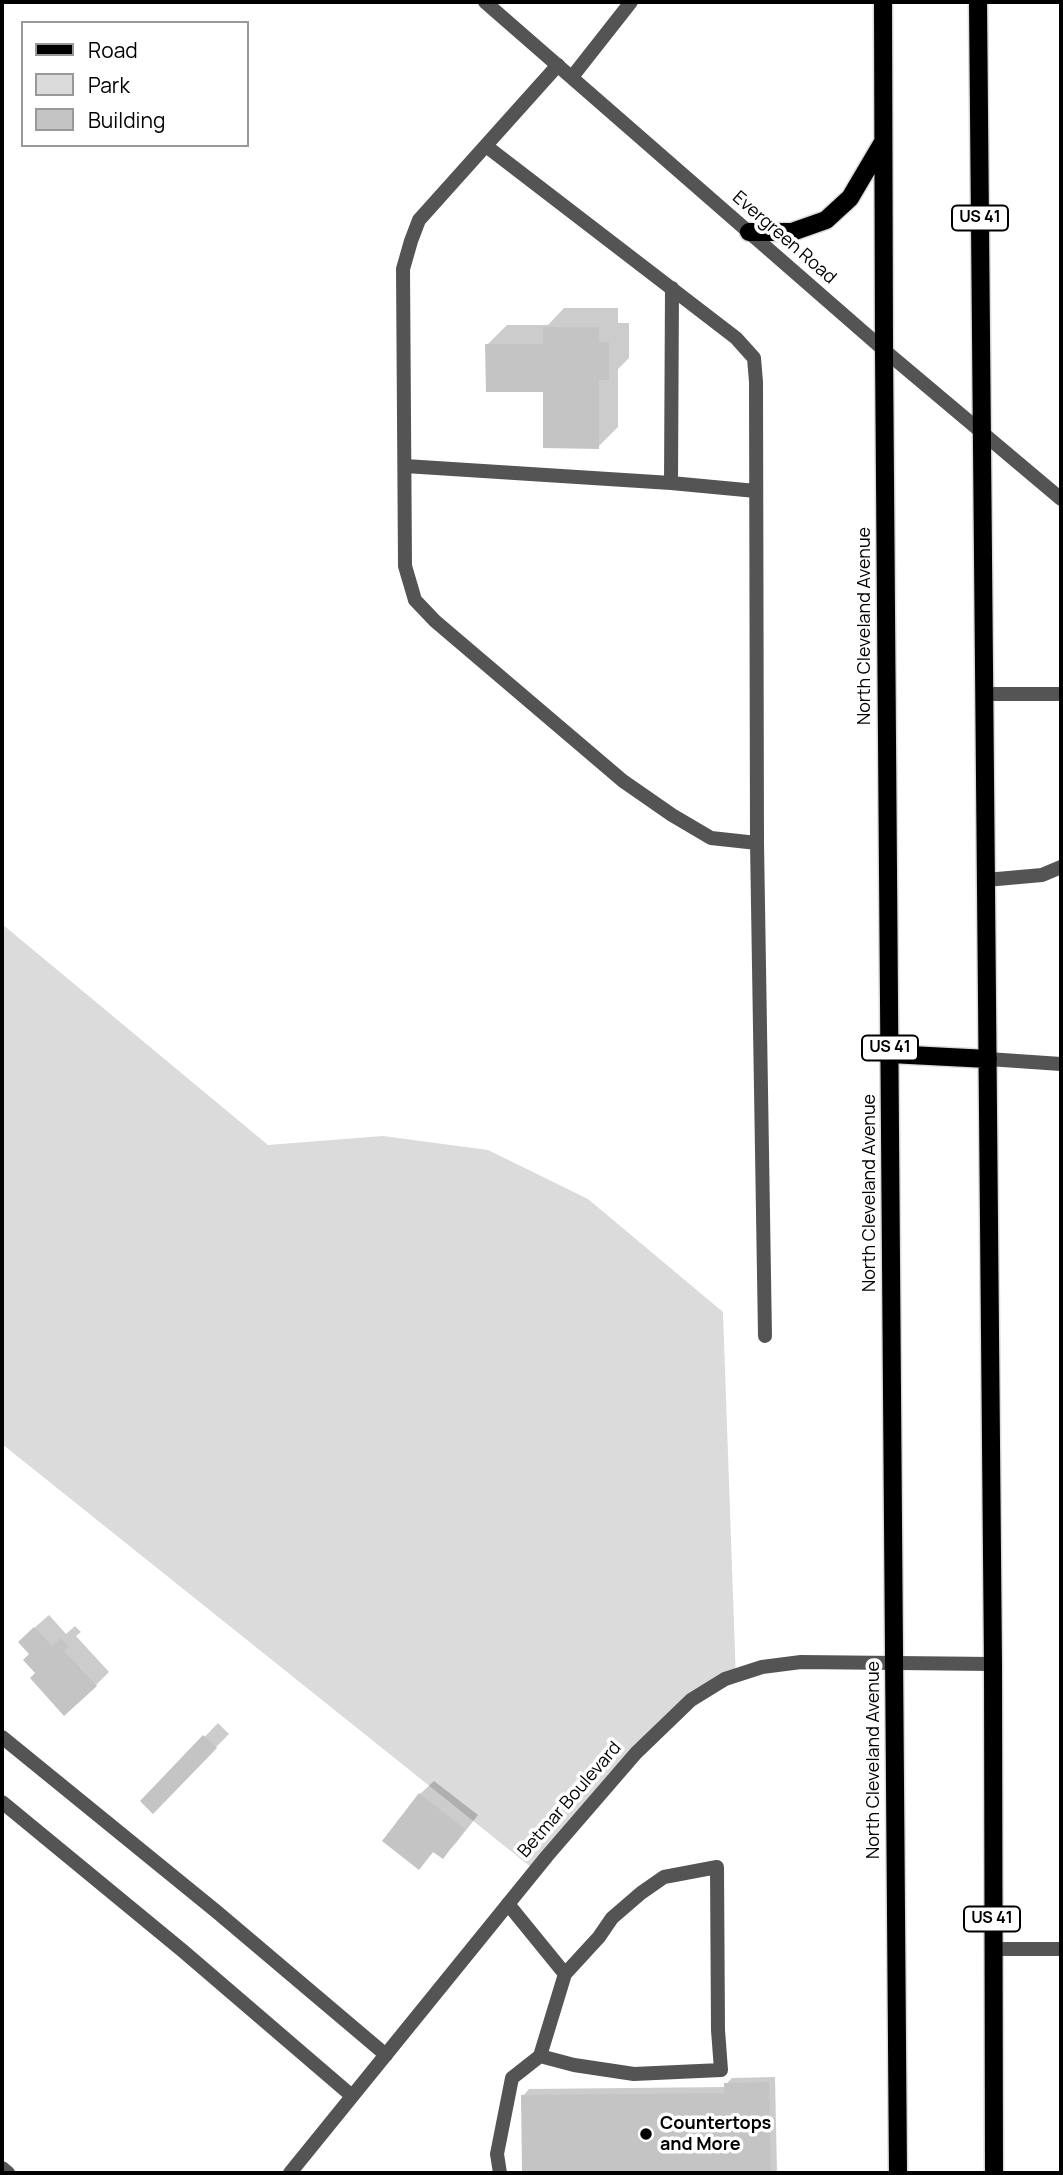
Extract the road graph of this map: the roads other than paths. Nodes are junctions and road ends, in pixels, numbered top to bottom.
1 (485, 2) edge
2 (631, 2) edge
3 (883, 2) edge
4 (978, 2) edge
5 (558, 65) junction
6 (572, 77) junction
7 (883, 142) junction
8 (486, 145) junction
9 (748, 232) junction
10 (672, 288) junction
11 (884, 350) junction
12 (982, 434) junction
13 (405, 466) junction
14 (671, 483) junction
15 (756, 491) junction
16 (1061, 499) edge
17 (984, 694) junction
18 (1061, 694) edge
19 (757, 843) junction
20 (1061, 867) edge
21 (986, 880) junction
22 (890, 1054) junction
23 (988, 1059) junction
24 (1061, 1063) edge
25 (765, 1336) dead end
26 (895, 1663) junction
27 (993, 1664) junction
28 (2, 1737) edge
29 (2, 1802) edge
30 (508, 1904) junction
31 (992, 1949) junction
32 (1061, 1950) edge
33 (565, 1974) junction
34 (386, 2054) junction
35 (540, 2056) junction
36 (352, 2096) junction
37 (2, 2168) edge
38 (8, 2173) edge
39 (290, 2173) edge
40 (500, 2173) edge
41 (898, 2173) edge
42 (994, 2173) edge

1 - 5 street, Evergreen Road
2 - 6 street
3 - 7 main road, North Cleveland Avenue / US 41
4 - 12 main road, US 41
5 - 6 street, Evergreen Road
5 - 8 street
6 - 9 street, Evergreen Road
7 - 9 main road
7 - 11 main road, North Cleveland Avenue / US 41
8 - 10 street
8 - 13 street
9 - 11 street, Evergreen Road
10 - 14 street
10 - 15 street
11 - 12 street, Evergreen Road
11 - 22 main road, North Cleveland Avenue / US 41
12 - 16 street, Evergreen Road
12 - 17 main road, US 41
13 - 14 street
13 - 19 street
14 - 15 street
15 - 19 street
17 - 18 street
17 - 21 main road, US 41
19 - 25 street
20 - 21 street
21 - 23 main road, US 41
22 - 23 main road
22 - 26 main road, North Cleveland Avenue / US 41
23 - 24 street
23 - 27 main road, US 41
26 - 27 street, Betmar Boulevard
26 - 30 street, Betmar Boulevard
26 - 41 main road, North Cleveland Avenue / US 41
27 - 31 main road, US 41
28 - 34 street
29 - 36 street
30 - 33 street
30 - 34 street, Betmar Boulevard
31 - 32 street
31 - 42 main road, US 41
33 - 35 street
33 - 35 street
34 - 36 street, Betmar Boulevard
35 - 40 street
36 - 39 street, Betmar Boulevard
37 - 38 street

